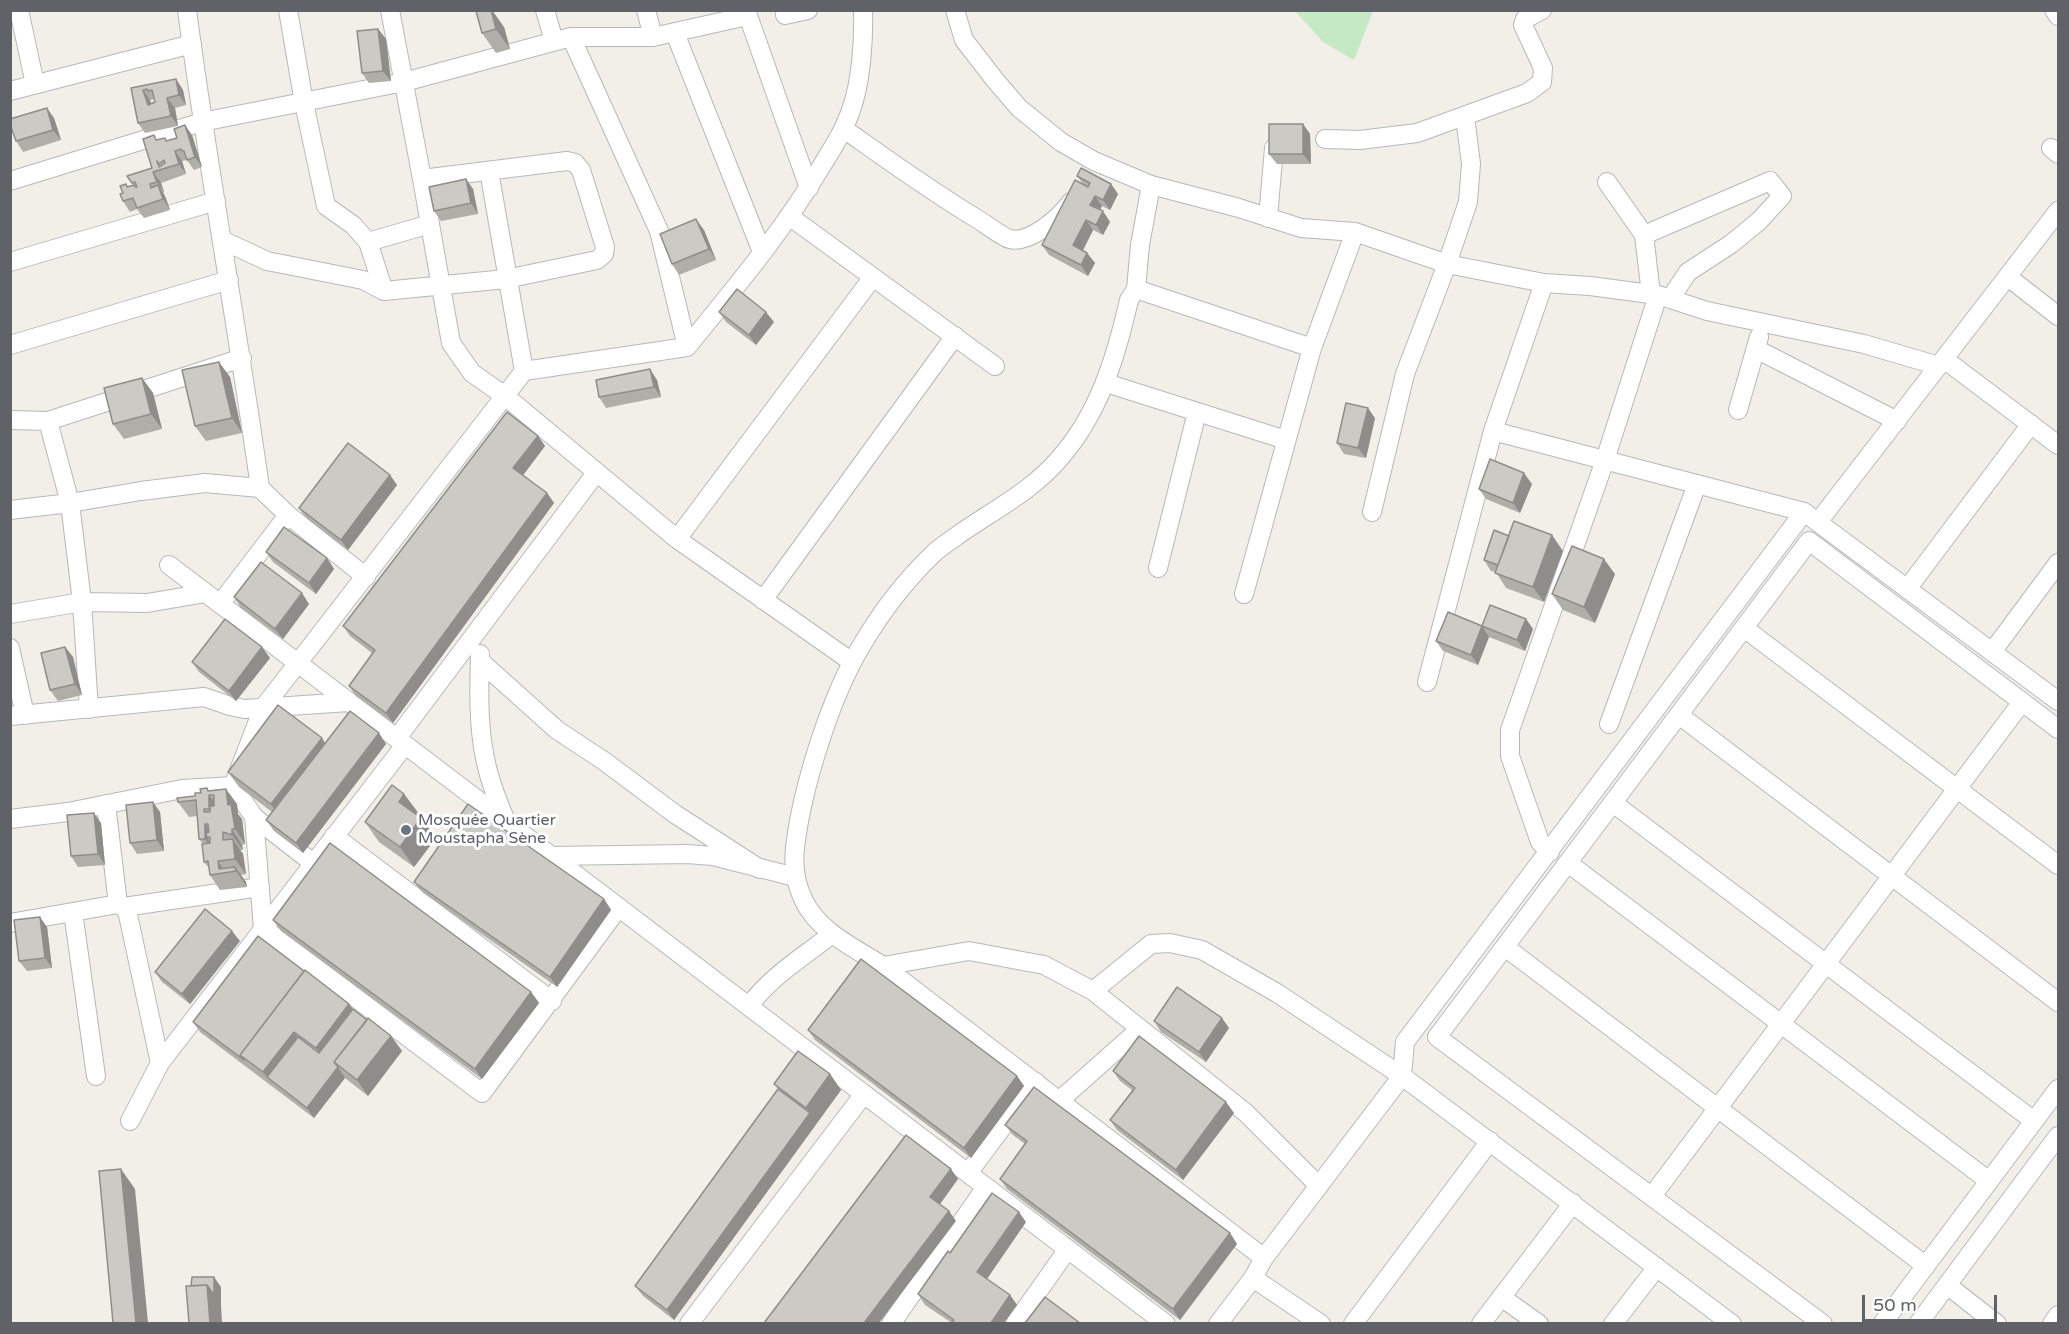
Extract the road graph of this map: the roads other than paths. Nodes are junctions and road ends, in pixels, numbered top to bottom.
1 (19, 10) edge
2 (187, 10) edge
3 (288, 10) edge
4 (390, 10) edge
5 (545, 10) edge
6 (646, 10) edge
7 (808, 10) edge
8 (863, 10) edge
9 (955, 10) edge
10 (1542, 10) edge
11 (2054, 10) edge
12 (747, 13) edge
13 (785, 15) dead end
14 (2058, 16) edge
15 (675, 33) junction
16 (653, 37) junction
17 (562, 39) junction
18 (192, 44) junction
19 (405, 82) junction
20 (35, 84) junction
21 (10, 91) edge
22 (304, 103) junction
23 (1465, 117) junction
24 (202, 122) junction
25 (844, 129) junction
26 (1325, 139) dead end
27 (1274, 148) edge
28 (489, 171) junction
29 (422, 179) junction
30 (10, 181) edge
31 (1607, 182) dead end
32 (1151, 186) junction
33 (809, 188) junction
34 (1078, 193) edge
35 (216, 201) junction
36 (2058, 211) edge
37 (789, 216) junction
38 (1268, 218) junction
39 (430, 224) junction
40 (1355, 232) junction
41 (1644, 235) junction
42 (222, 240) junction
43 (368, 242) junction
44 (762, 252) junction
45 (10, 262) edge
46 (1447, 264) junction
47 (873, 277) junction
48 (2008, 277) junction
49 (507, 279) junction
50 (229, 280) junction
51 (1544, 283) junction
52 (441, 286) junction
53 (1136, 289) junction
54 (384, 291) junction
55 (1659, 296) junction
56 (2058, 315) edge
57 (1763, 324) junction
58 (955, 336) junction
59 (10, 345) edge
60 (687, 347) junction
61 (1312, 348) junction
62 (1756, 349) junction
63 (242, 358) junction
64 (1941, 362) junction
65 (995, 366) dead end
66 (524, 371) junction
67 (1106, 383) junction
68 (505, 396) junction
69 (1738, 410) dead end
70 (1197, 412) junction
71 (10, 420) edge
72 (1897, 421) junction
73 (48, 422) junction
74 (2031, 424) junction
75 (1493, 431) junction
76 (1286, 440) junction
77 (2058, 446) edge
78 (1605, 460) junction
79 (596, 473) junction
80 (1697, 484) junction
81 (260, 488) junction
82 (70, 503) junction
83 (10, 510) edge
84 (1372, 512) dead end
85 (288, 515) junction
86 (1811, 517) junction
87 (677, 539) junction
88 (2058, 563) edge
89 (169, 565) dead end
90 (1158, 568) dead end
91 (366, 577) junction
92 (1907, 589) junction
93 (1245, 594) dead end
94 (213, 599) junction
95 (764, 600) junction
96 (82, 602) junction
97 (10, 614) edge
98 (481, 626) junction
99 (1744, 628) junction
100 (10, 648) edge
101 (1992, 652) junction
102 (480, 661) junction
103 (852, 663) junction
104 (299, 664) junction
105 (1427, 682) dead end
106 (2058, 701) edge
107 (349, 702) junction
108 (2022, 702) junction
109 (263, 708) junction
110 (88, 709) junction
111 (1679, 715) junction
112 (18, 716) edge
113 (1609, 724) dead end
114 (2058, 729) edge
115 (401, 741) junction
116 (233, 786) junction
117 (1958, 789) junction
118 (478, 800) junction
119 (1613, 803) junction
120 (106, 804) junction
121 (254, 818) junction
122 (464, 818) edge
123 (10, 819) edge
124 (506, 821) junction
125 (334, 836) junction
126 (1550, 852) junction
127 (552, 856) junction
128 (313, 863) junction
129 (1568, 863) junction
130 (2058, 865) edge
131 (760, 868) junction
132 (1892, 876) junction
133 (795, 877) junction
134 (260, 887) junction
135 (121, 905) junction
136 (619, 907) junction
137 (73, 912) junction
138 (10, 923) edge
139 (263, 928) junction
140 (832, 934) junction
141 (1505, 947) junction
142 (1826, 964) junction
143 (883, 966) junction
144 (1093, 991) junction
145 (552, 1001) junction
146 (2058, 1002) edge
147 (749, 1006) junction
148 (1781, 1024) junction
149 (1140, 1029) junction
150 (160, 1063) junction
151 (96, 1076) dead end
152 (1402, 1076) junction
153 (1035, 1082) junction
154 (2058, 1089) edge
155 (864, 1094) junction
156 (1060, 1100) junction
157 (1718, 1108) junction
158 (130, 1121) dead end
159 (2034, 1121) junction
160 (2058, 1136) edge
161 (1490, 1140) junction
162 (968, 1173) junction
163 (1989, 1181) junction
164 (986, 1186) junction
165 (1319, 1186) junction
166 (1652, 1196) junction
167 (1573, 1203) junction
168 (1068, 1249) junction
169 (1264, 1258) junction
170 (1926, 1266) junction
171 (1657, 1267) junction
172 (1253, 1278) junction
173 (1947, 1285) junction
174 (1501, 1297) junction
175 (2058, 1316) edge
176 (689, 1323) edge
177 (891, 1323) edge
178 (1015, 1323) edge
179 (1166, 1323) edge
180 (1218, 1323) edge
181 (1321, 1323) edge
182 (1353, 1323) edge
183 (1481, 1323) edge
184 (1539, 1323) edge
185 (1613, 1323) edge
186 (1732, 1323) edge
187 (1823, 1323) edge
188 (1882, 1323) edge
189 (1918, 1323) edge
190 (1997, 1323) edge
191 (2052, 1323) edge

1 - 20 street
2 - 18 street
3 - 22 street
4 - 19 street
5 - 17 street
6 - 16 street
7 - 13 street
8 - 25 street
9 - 32 street
10 - 23 street
11 - 14 street
12 - 15 street
12 - 33 street
15 - 16 street
15 - 44 street
16 - 17 street
17 - 19 street
17 - 60 street
18 - 20 street
18 - 24 street
19 - 22 street
19 - 29 street
20 - 21 street
22 - 24 street
22 - 43 street
23 - 26 street
23 - 46 street
24 - 30 street
24 - 35 street
25 - 33 street
25 - 34 street
27 - 38 street
28 - 29 street
28 - 49 street
28 - 49 street
29 - 39 street
31 - 41 street
32 - 38 street
32 - 53 street
33 - 37 street
35 - 42 street
35 - 45 street
36 - 48 street
37 - 44 street
37 - 47 street
38 - 40 street
39 - 43 street
39 - 52 street
40 - 46 street
40 - 61 street
41 - 55 street
41 - 55 street
42 - 50 street
42 - 54 street
43 - 54 street
44 - 60 street
46 - 51 street
46 - 84 street
47 - 58 street
47 - 87 street
48 - 56 street
48 - 64 street
49 - 52 street
49 - 66 street
50 - 59 street
50 - 63 street
51 - 55 street
51 - 75 street
52 - 54 street
52 - 68 street
53 - 61 street
53 - 67 street
55 - 57 street
55 - 78 street
57 - 62 street
57 - 64 street
58 - 65 street
58 - 95 street
60 - 66 street
61 - 76 street
62 - 69 street
62 - 72 street
63 - 73 street
63 - 81 street
64 - 72 street
64 - 74 street
66 - 68 street
67 - 70 street
67 - 103 street
68 - 79 street
68 - 91 street
70 - 76 street
70 - 90 street
71 - 73 street
72 - 86 street
73 - 82 street
74 - 77 street
74 - 92 street
75 - 78 street
75 - 105 street
76 - 93 street
78 - 80 street
78 - 126 street
79 - 87 street
79 - 98 street
80 - 86 street
80 - 113 street
81 - 82 street
81 - 85 street
82 - 83 street
82 - 96 street
85 - 91 street
85 - 94 street
86 - 92 street
86 - 126 street
87 - 95 street
88 - 101 street
89 - 94 street
91 - 104 street
92 - 101 street
94 - 96 street
94 - 104 street
95 - 103 street
96 - 97 street
96 - 110 street
98 - 102 street
98 - 115 street
99 - 108 street
99 - 111 street
99 - 117 street
100 - 112 street
101 - 106 street
102 - 124 street
102 - 131 street
103 - 133 street
104 - 107 street
104 - 109 street
107 - 109 street
107 - 115 street
108 - 114 street
108 - 117 street
109 - 110 street
109 - 116 street
110 - 112 street
111 - 119 street
111 - 132 street
115 - 118 street
115 - 125 street
116 - 120 street
116 - 121 street
117 - 130 street
117 - 132 street
118 - 122 street
118 - 124 street
119 - 129 street
119 - 142 street
120 - 123 street
120 - 135 street
121 - 128 street
121 - 134 street
124 - 127 street
125 - 128 street
125 - 145 street
126 - 152 street
127 - 131 street
127 - 136 street
128 - 139 street
129 - 141 street
129 - 148 street
131 - 133 street
132 - 142 street
132 - 146 street
133 - 140 street
134 - 135 street
134 - 139 street
135 - 137 street
135 - 150 street
136 - 145 street
136 - 147 street
137 - 138 street
137 - 151 street
139 - 145 street
139 - 150 street
140 - 143 street
140 - 147 street
141 - 157 street
141 - 166 street
142 - 148 street
142 - 159 street
143 - 144 street
143 - 153 street
144 - 149 street
144 - 152 street
147 - 155 street
148 - 157 street
148 - 163 street
149 - 156 street
149 - 165 street
150 - 158 street
152 - 161 street
152 - 165 street
153 - 156 street
153 - 162 street
154 - 159 street
155 - 162 street
155 - 176 street
156 - 169 street
157 - 166 street
157 - 170 street
159 - 163 street
160 - 173 street
161 - 167 street
161 - 182 street
162 - 164 street
163 - 170 street
164 - 168 street
164 - 177 street
165 - 169 street
166 - 187 street
167 - 171 street
167 - 174 street
168 - 178 street
168 - 179 street
169 - 172 street
170 - 188 street
171 - 185 street
171 - 186 street
172 - 180 street
172 - 181 street
173 - 189 street
173 - 190 street
174 - 183 street
174 - 184 street
175 - 191 street

